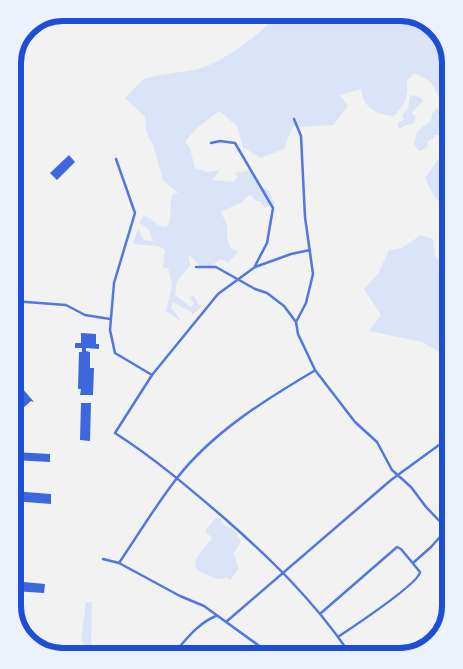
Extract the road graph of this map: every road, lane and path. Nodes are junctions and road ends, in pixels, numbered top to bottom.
1 (294, 119) dead end
2 (211, 143) dead end
3 (116, 159) dead end
4 (310, 250) junction
5 (196, 267) dead end
6 (254, 267) junction
7 (238, 279) junction
8 (21, 302) edge
9 (110, 319) junction
10 (296, 322) junction
11 (315, 370) junction
12 (152, 375) junction
13 (442, 443) edge
14 (398, 475) junction
15 (178, 477) junction
16 (442, 523) edge
17 (442, 535) edge
18 (103, 559) dead end
19 (118, 563) junction
20 (413, 563) junction
21 (284, 573) junction
22 (320, 613) junction
23 (217, 616) junction
24 (226, 622) junction
25 (338, 637) junction
26 (179, 648) edge
27 (262, 648) edge
28 (346, 648) edge

1 - 4 street
2 - 6 street
3 - 9 street
4 - 6 street
4 - 10 street
5 - 7 street
6 - 7 street
7 - 10 street
7 - 12 street
8 - 9 street
9 - 12 street
10 - 11 street
11 - 14 street
11 - 15 street
12 - 15 street
13 - 14 street
14 - 16 street
14 - 21 street
15 - 19 street
15 - 21 street
17 - 20 street
18 - 19 street
19 - 23 street
20 - 22 street
20 - 25 street
21 - 22 street
21 - 24 street
22 - 25 street
23 - 24 street
23 - 26 street
24 - 27 street
25 - 28 street

